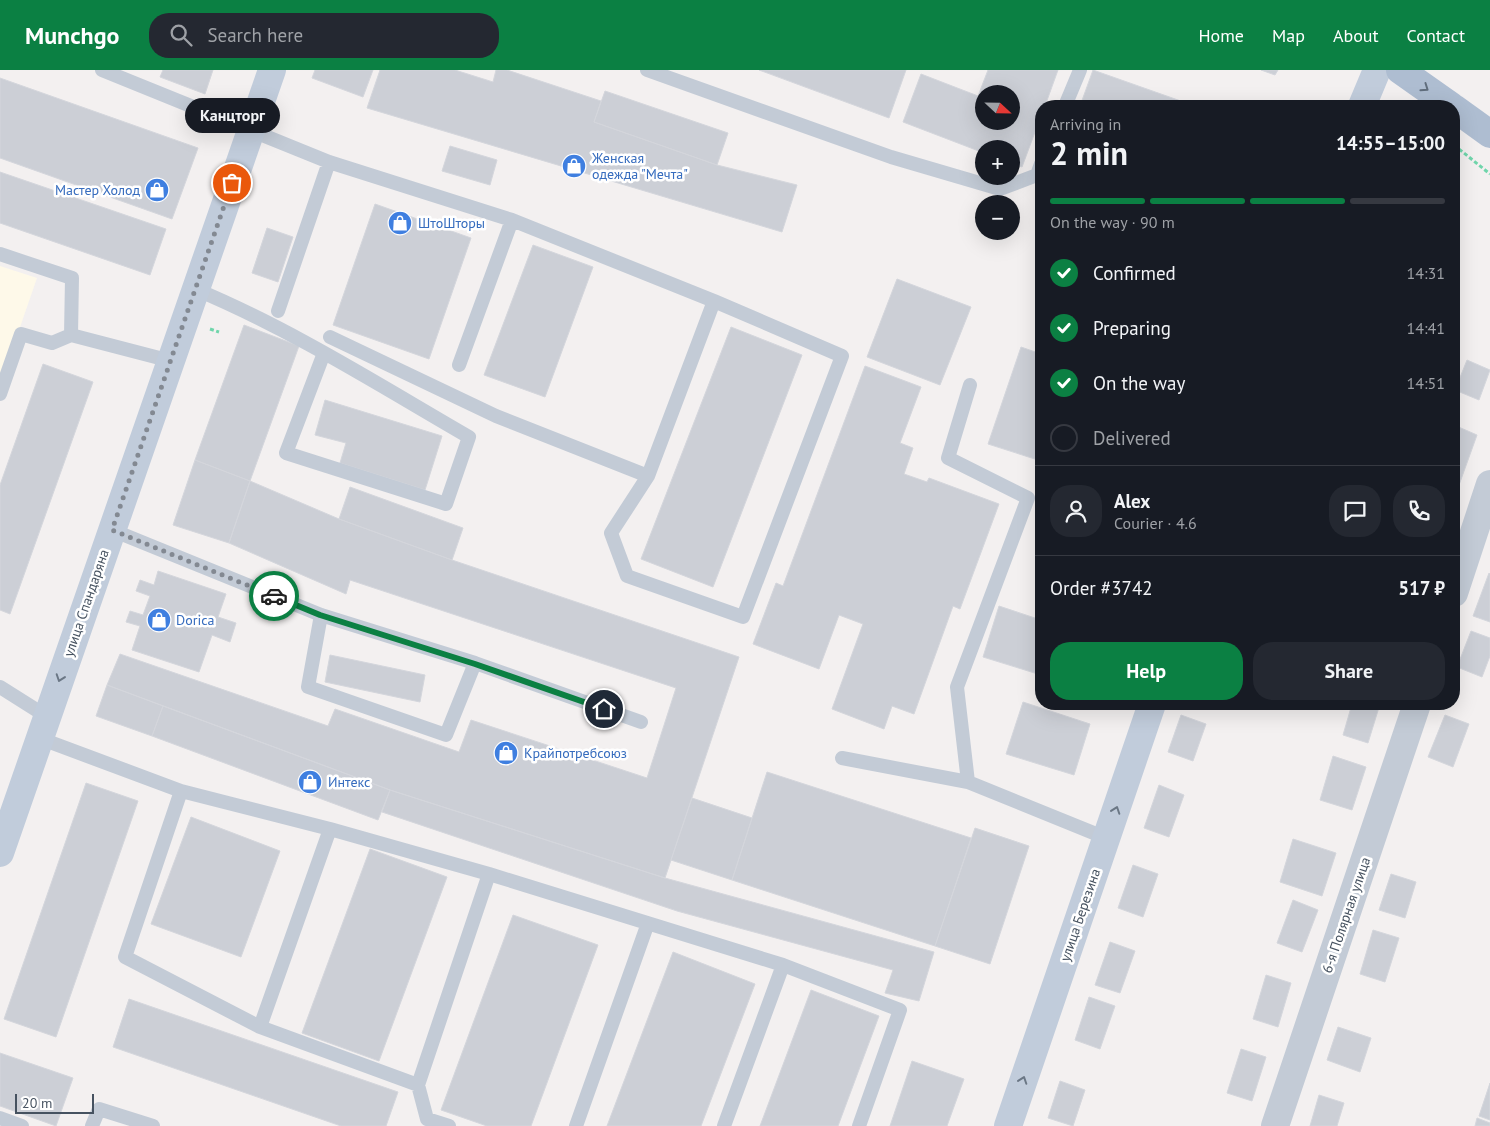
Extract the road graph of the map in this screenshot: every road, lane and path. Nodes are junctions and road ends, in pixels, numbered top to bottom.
1 (102, 70) edge
2 (272, 70) edge
3 (647, 70) edge
4 (1080, 70) edge
5 (1377, 70) edge
6 (1400, 70) edge
7 (1068, 100) edge
8 (1364, 100) edge
9 (1442, 100) edge
10 (1460, 113) edge
11 (250, 130) junction
12 (1490, 134) edge
13 (1460, 149) edge
14 (330, 162) junction
15 (1490, 174) edge
16 (1035, 175) edge
17 (512, 220) junction
18 (0, 254) edge
19 (195, 289) junction
20 (714, 302) junction
21 (278, 311) dead end
22 (71, 335) junction
23 (330, 338) dead end
24 (324, 353) junction
25 (171, 362) junction
26 (459, 365) dead end
27 (970, 385) dead end
28 (0, 394) edge
29 (648, 476) junction
30 (1490, 484) edge
31 (1034, 500) edge
32 (112, 530) junction
33 (1460, 575) edge
34 (320, 615) junction
35 (475, 664) junction
36 (0, 686) edge
37 (1150, 710) edge
38 (1415, 710) edge
39 (641, 722) dead end
40 (42, 727) junction
41 (842, 758) dead end
42 (968, 782) junction
43 (181, 790) junction
44 (330, 830) junction
45 (1106, 838) junction
46 (0, 853) edge
47 (489, 874) junction
48 (648, 923) junction
49 (783, 965) junction
50 (260, 1027) junction
51 (418, 1086) junction
52 (0, 1118) edge
53 (22, 1126) edge
54 (92, 1126) edge
55 (154, 1126) edge
56 (449, 1126) edge
57 (576, 1126) edge
58 (724, 1126) edge
59 (858, 1126) edge
60 (1008, 1126) edge
61 (1275, 1126) edge

1 - 11 lane
2 - 11 street, улица Спандаряна
3 - 16 lane
4 - 7 lane
5 - 8 street
6 -> 9 main road
10 - 12 main road
11 - 14 lane
11 - 19 street, улица Спандаряна
13 - 15 path
14 - 17 lane
14 - 21 lane
17 - 20 lane
17 - 26 lane
18 - 22 lane
19 - 24 lane
19 - 25 street, улица Спандаряна
20 - 29 lane
20 - 29 lane
22 - 25 lane
22 - 28 lane
23 - 29 lane
24 - 24 lane
25 - 32 street, улица Спандаряна
27 - 31 lane
30 - 33 street
31 - 42 lane
32 - 34 lane
32 -> 40 street, улица Спандаряна
34 - 35 lane
34 - 35 lane
35 - 39 lane
36 - 40 lane
45 -> 37 street, улица Березина
38 - 61 street, 6-я Полярная улица
40 - 43 lane
40 - 46 street, улица Спандаряна
41 - 42 lane
42 - 45 lane
43 - 44 lane
43 - 50 lane
44 - 47 lane
44 - 50 lane
60 -> 45 street, улица Березина
47 - 48 lane
47 - 51 lane
48 - 49 lane
48 - 57 lane
49 - 58 lane
49 - 59 lane
50 - 51 lane
51 - 56 lane
52 - 53 lane
54 - 55 lane

